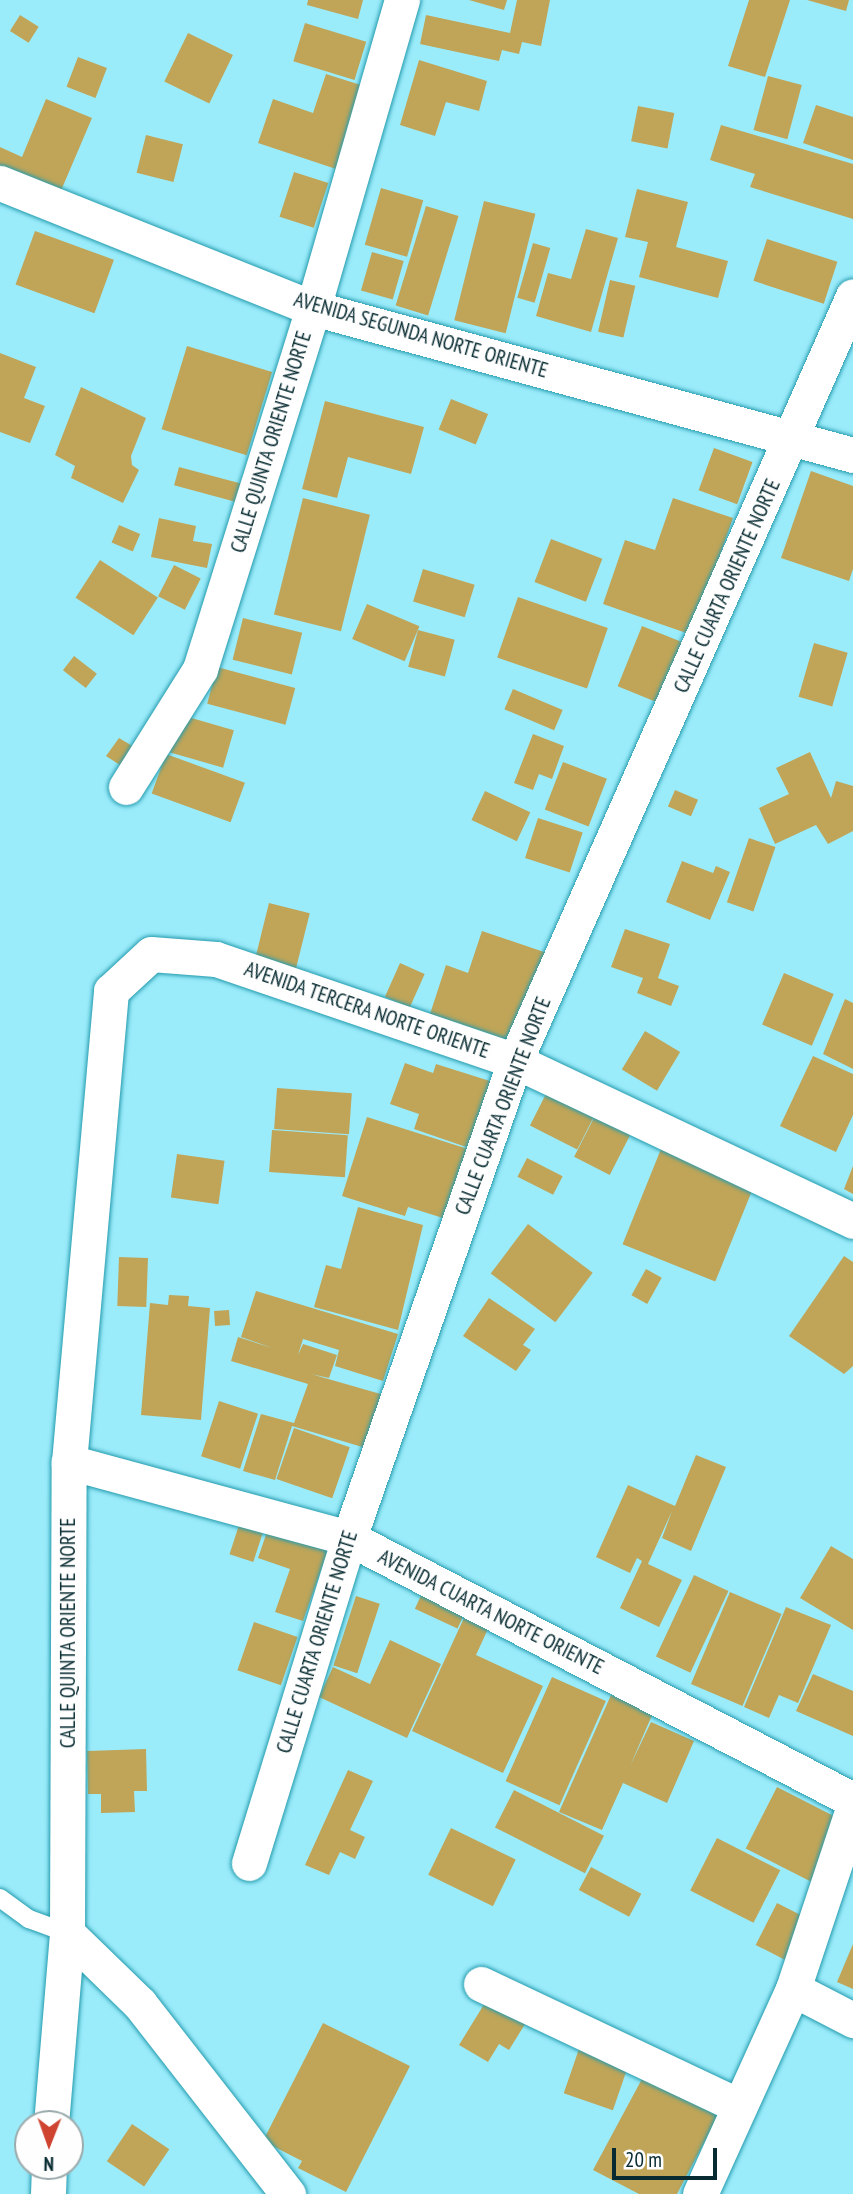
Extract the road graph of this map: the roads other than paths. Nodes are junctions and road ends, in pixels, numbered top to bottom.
1 (402, 0) edge
2 (0, 183) edge
3 (853, 296) edge
4 (313, 308) junction
5 (793, 438) junction
6 (853, 455) edge
7 (126, 787) dead end
8 (111, 991) joint
9 (515, 1061) junction
10 (853, 1221) edge
11 (69, 1462) junction
12 (349, 1538) junction
13 (853, 1800) edge
14 (853, 1809) edge
15 (249, 1863) dead end
16 (0, 1898) edge
17 (67, 1933) junction
18 (481, 1984) dead end
19 (793, 1989) junction
20 (853, 2020) edge
21 (739, 2106) junction
22 (52, 2110) edge
23 (288, 2194) edge
24 (700, 2194) edge

1 - 4 street, CALLE QUINTA ORIENTE NORTE
2 - 4 street, AVENIDA SEGUNDA NORTE ORIENTE
3 - 5 street, CALLE CUARTA ORIENTE NORTE
4 - 5 street, AVENIDA SEGUNDA NORTE ORIENTE
4 - 7 street, CALLE QUINTA ORIENTE NORTE
5 - 6 street, AVENIDA SEGUNDA NORTE ORIENTE
5 - 9 street, CALLE CUARTA ORIENTE NORTE
8 - 9 street, AVENIDA TERCERA NORTE ORIENTE
8 - 11 street, CALLE QUINTA ORIENTE NORTE
9 - 10 street, AVENIDA TERCERA NORTE ORIENTE
9 - 12 street, CALLE CUARTA ORIENTE NORTE
11 - 12 street, AVENIDA CUARTA NORTE ORIENTE
11 - 17 street, CALLE QUINTA ORIENTE NORTE
12 - 13 street, AVENIDA CUARTA NORTE ORIENTE
12 - 15 street, CALLE CUARTA ORIENTE NORTE
14 - 19 street
16 - 17 lane
17 - 22 street, CALLE QUINTA ORIENTE NORTE
17 - 23 street
18 - 21 street
19 - 20 street
19 - 21 street
21 - 24 street

